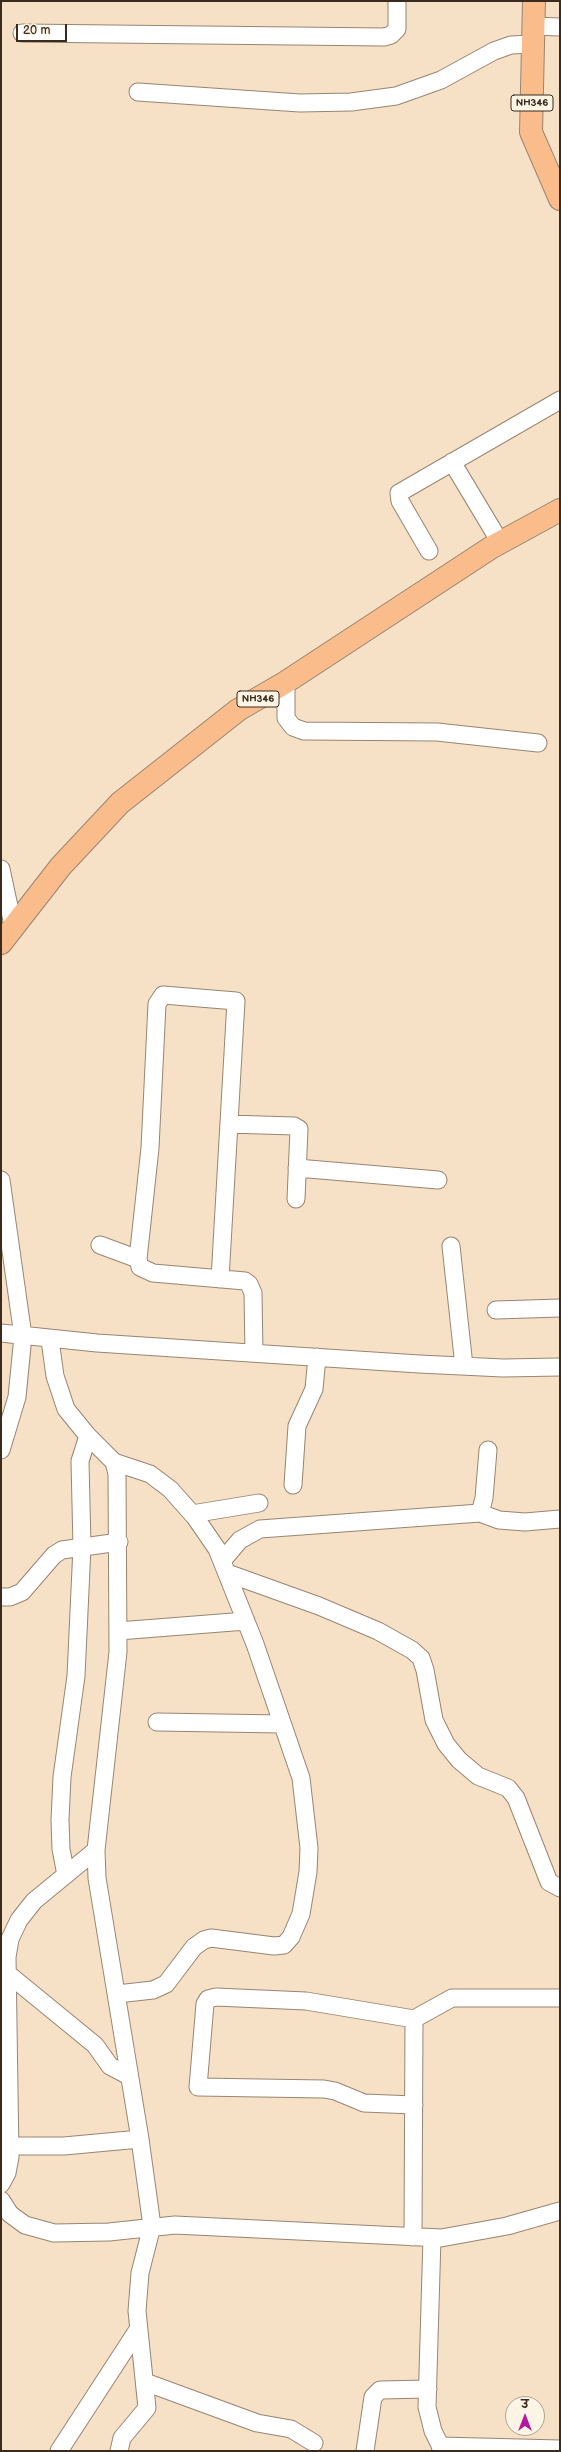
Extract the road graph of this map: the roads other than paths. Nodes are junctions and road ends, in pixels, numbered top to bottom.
1 (397, 1) edge
2 (534, 1) edge
3 (560, 27) edge
4 (22, 33) dead end
5 (533, 35) junction
6 (138, 92) dead end
7 (560, 199) edge
8 (560, 400) edge
9 (452, 462) junction
10 (560, 510) edge
11 (500, 542) junction
12 (429, 551) dead end
13 (286, 682) junction
14 (538, 743) dead end
15 (1, 869) edge
16 (14, 925) junction
17 (1, 943) edge
18 (229, 1124) junction
19 (297, 1168) junction
20 (1, 1180) edge
21 (438, 1180) dead end
22 (296, 1199) dead end
23 (100, 1244) dead end
24 (451, 1246) dead end
25 (138, 1259) junction
26 (220, 1279) junction
27 (560, 1308) edge
28 (496, 1310) dead end
29 (1, 1333) edge
30 (23, 1336) junction
31 (50, 1340) junction
32 (254, 1353) junction
33 (317, 1357) junction
34 (464, 1366) junction
35 (560, 1367) edge
36 (5, 1426) edge
37 (88, 1436) junction
38 (1, 1450) edge
39 (488, 1450) dead end
40 (114, 1462) junction
41 (293, 1485) dead end
42 (259, 1503) dead end
43 (480, 1513) junction
44 (192, 1514) junction
45 (560, 1519) edge
46 (119, 1542) junction
47 (82, 1547) junction
48 (224, 1567) junction
49 (1, 1597) edge
50 (246, 1621) junction
51 (118, 1631) junction
52 (157, 1722) dead end
53 (282, 1724) junction
54 (96, 1850) junction
55 (66, 1875) junction
56 (560, 1888) edge
57 (4, 1974) edge
58 (117, 1994) junction
59 (560, 1998) edge
60 (414, 2019) junction
61 (129, 2076) junction
62 (414, 2105) junction
63 (140, 2139) junction
64 (10, 2146) junction
65 (1, 2184) edge
66 (1, 2200) edge
67 (560, 2211) edge
68 (152, 2226) junction
69 (413, 2237) junction
70 (432, 2238) junction
71 (137, 2331) junction
72 (145, 2382) junction
73 (428, 2389) junction
74 (314, 2443) dead end
75 (441, 2448) edge
76 (560, 2449) edge
77 (60, 2451) edge
78 (119, 2451) edge
79 (365, 2451) edge

1 - 4 street
2 - 5 highway, NH346
3 - 5 street
5 - 6 street
5 - 7 highway, NH346
8 - 9 street
9 - 11 street
9 - 12 street
10 - 11 highway, NH346
11 - 13 highway, NH346
13 - 14 street
13 - 16 highway, NH346
15 - 16 street
16 - 17 highway, NH346
18 - 19 street
18 - 25 street
18 - 26 street
19 - 21 street
19 - 22 street
20 - 30 street
23 - 25 street
24 - 34 street
25 - 26 street
26 - 32 street
27 - 28 street
29 - 30 street
30 - 31 street
30 - 36 street
31 - 32 street
31 - 37 street
32 - 33 street
33 - 34 street
33 - 41 street
34 - 35 street
36 - 38 street
37 - 40 street
37 - 47 street
39 - 43 street
40 - 44 street
40 - 46 street
42 - 44 street
43 - 45 street
43 - 48 street
44 - 48 street
46 - 47 street
46 - 51 street
47 - 49 street
47 - 55 street
48 - 50 street
48 - 56 street
50 - 51 street
50 - 53 street
51 - 54 street
52 - 53 street
53 - 58 street
54 - 55 street
54 - 58 street
55 - 57 street
57 - 61 street
57 - 64 street
58 - 61 street
59 - 60 street
60 - 62 street
60 - 62 street
61 - 63 street
62 - 69 street
63 - 64 street
63 - 68 street
64 - 65 street
66 - 68 street
67 - 70 street
68 - 69 street
68 - 71 street
69 - 70 street
70 - 73 street
71 - 72 street
71 - 77 street
72 - 74 street
72 - 78 street
73 - 75 street
73 - 79 street
75 - 76 street

